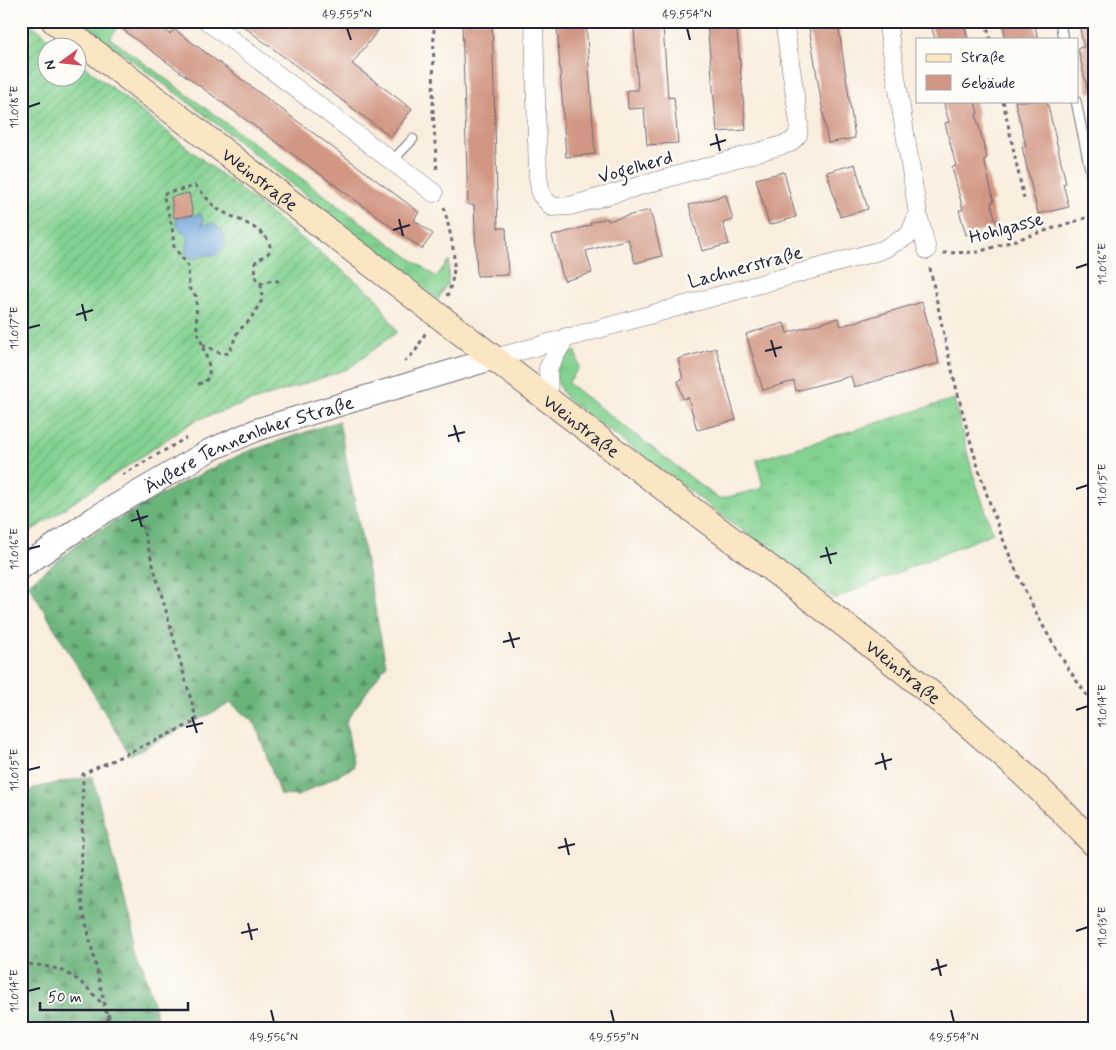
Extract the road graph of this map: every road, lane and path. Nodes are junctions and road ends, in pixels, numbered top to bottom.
1 (54, 21) edge
2 (434, 21) edge
3 (534, 21) edge
4 (784, 21) edge
5 (887, 21) edge
6 (986, 21) edge
7 (1060, 21) edge
8 (211, 23) edge
9 (990, 38) edge
10 (1063, 38) edge
11 (1003, 102) edge
12 (1076, 102) edge
13 (413, 138) dead end
14 (392, 161) junction
15 (437, 173) dead end
16 (1095, 195) edge
17 (438, 197) joint
18 (1024, 199) dead end
19 (918, 214) junction
20 (1095, 215) edge
21 (928, 250) junction
22 (281, 282) dead end
23 (261, 283) junction
24 (436, 312) junction
25 (566, 337) junction
26 (202, 344) junction
27 (495, 358) junction
28 (198, 384) dead end
29 (548, 398) junction
30 (134, 494) junction
31 (21, 568) edge
32 (1095, 706) edge
33 (1095, 845) edge
34 (21, 964) edge
35 (105, 1007) junction
36 (110, 1029) edge
37 (115, 1029) edge

1 - 24 main road, Weinstraße
2 - 15 path
3 - 4 street, Vogelherd
5 - 19 street
6 - 9 path
7 - 10 lane
8 - 14 street
11 - 18 path
12 - 16 lane
13 - 14 lane
14 - 17 street
17 - 24 path
19 - 21 street
19 - 25 street, Lachnerstraße
20 - 21 path, Hohlgasse
21 - 32 path
22 - 23 path
23 - 26 path
23 - 26 path
24 - 27 main road, Weinstraße
25 - 27 street, Lachnerstraße
25 - 29 street
26 - 28 path
27 - 29 main road, Weinstraße
27 - 30 street, Äußere Tennenloher Straße
29 - 33 main road, Weinstraße
30 - 31 street, Äußere Tennenloher Straße
30 - 35 path
34 - 35 path
35 - 36 path
35 - 37 path

